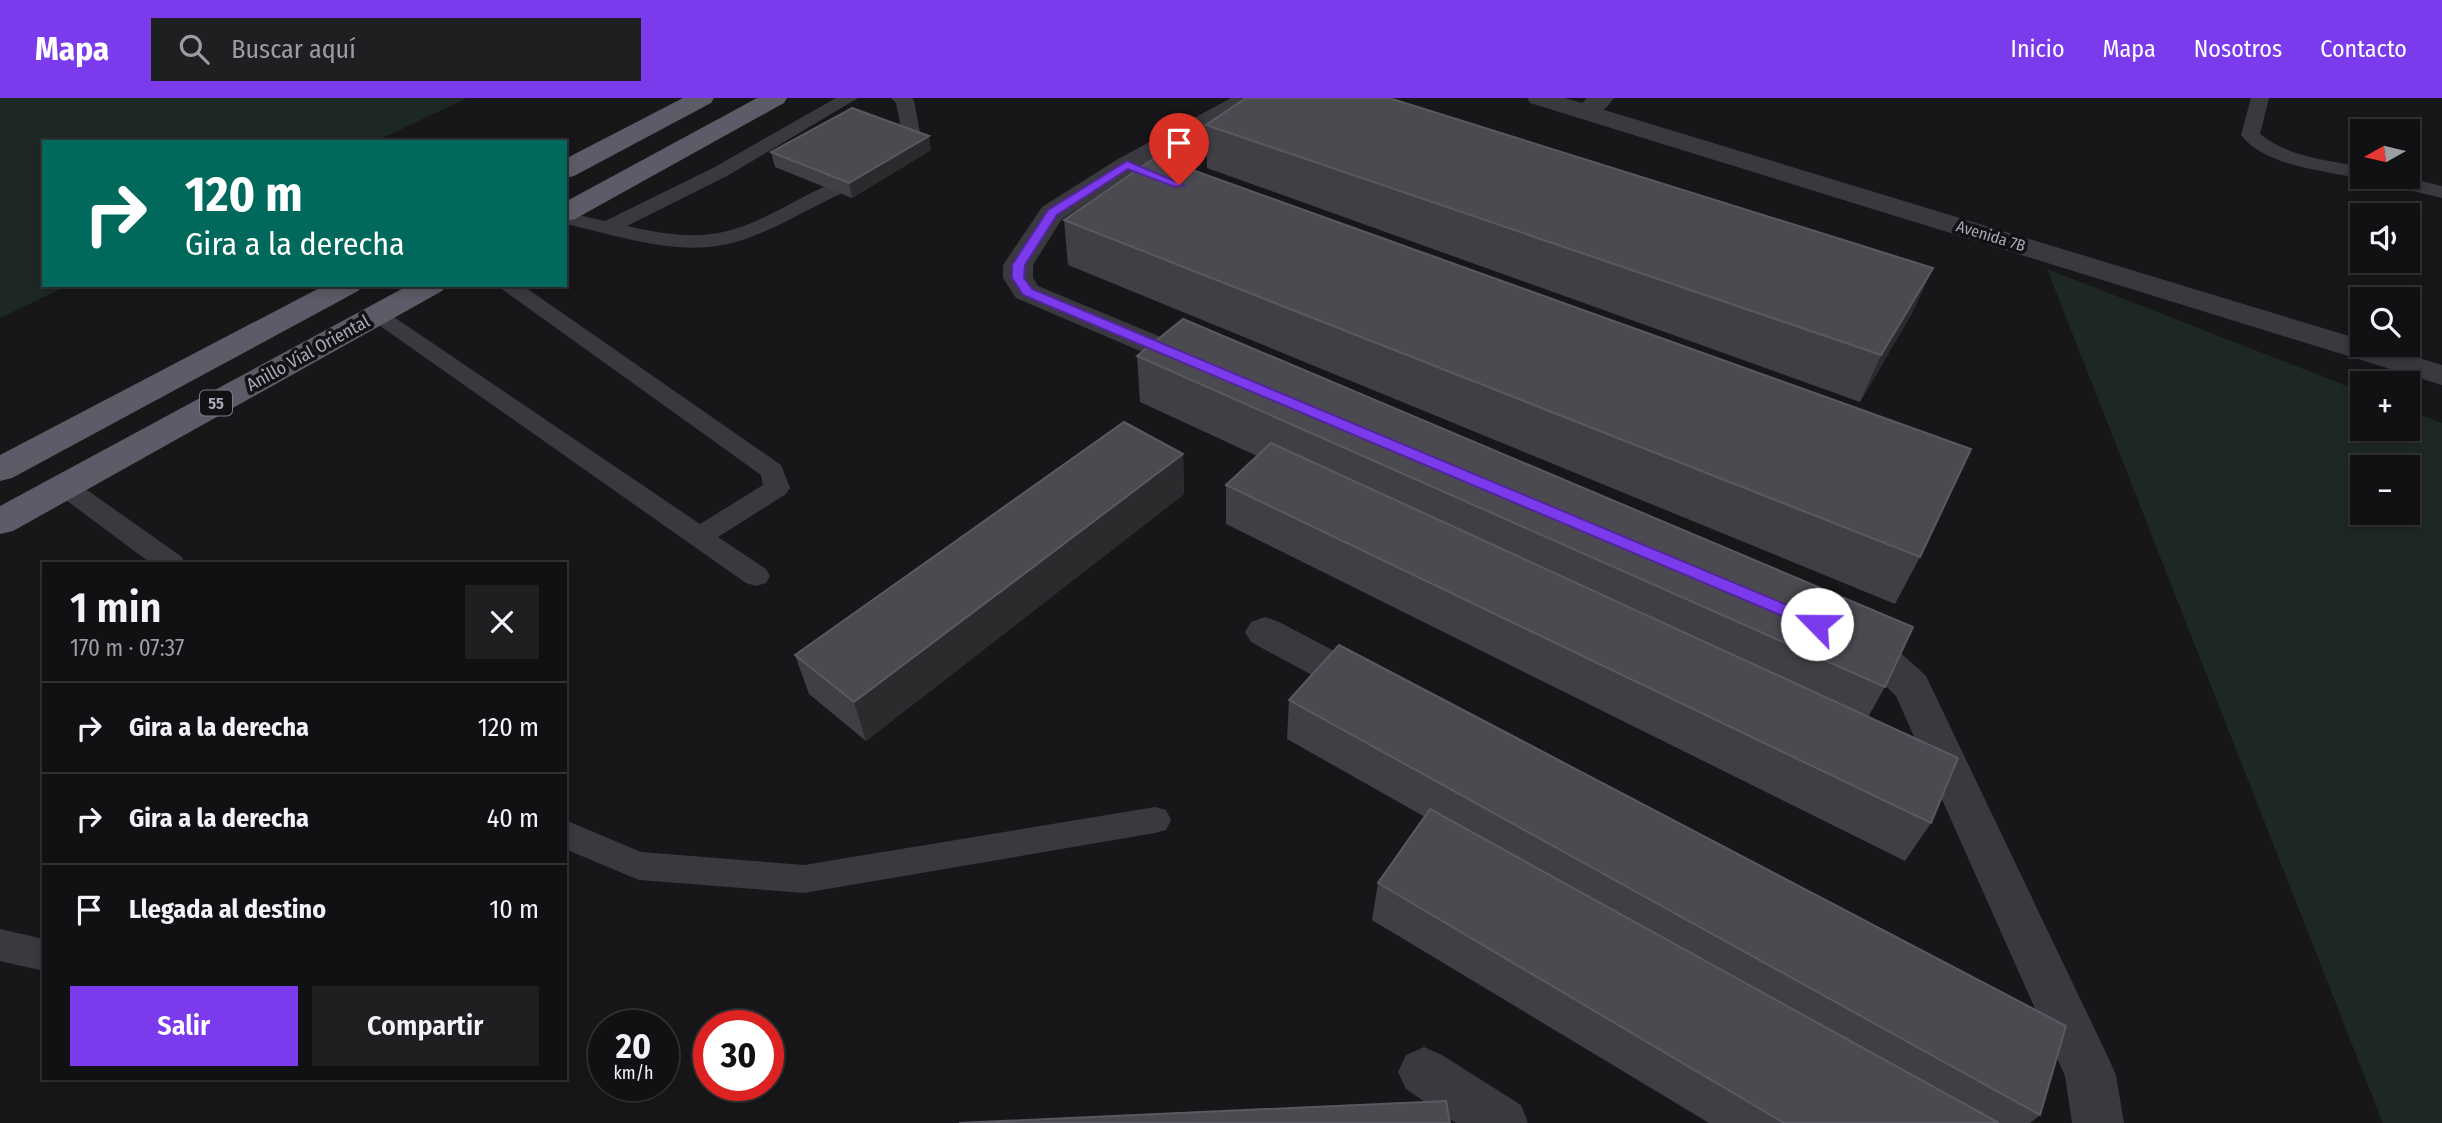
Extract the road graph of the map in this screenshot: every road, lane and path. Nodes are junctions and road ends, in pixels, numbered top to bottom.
1 (702, 98) edge
2 (775, 98) edge
3 (849, 98) edge
4 (900, 98) edge
5 (1249, 98) edge
6 (1539, 98) edge
7 (2260, 98) edge
8 (1593, 105) edge
9 (913, 143) edge
10 (1127, 165) junction
11 (567, 169) edge
12 (2350, 170) edge
13 (1166, 180) edge
14 (2420, 187) edge
15 (833, 190) edge
16 (2442, 192) edge
17 (567, 214) edge
18 (567, 216) edge
19 (609, 227) junction
20 (344, 287) edge
21 (428, 287) edge
22 (510, 287) edge
23 (377, 316) junction
24 (2442, 375) edge
25 (1231, 377) edge
26 (0, 470) edge
27 (64, 486) junction
28 (0, 522) edge
29 (699, 537) junction
30 (169, 562) edge
31 (756, 576) dead end
32 (1817, 624) edge
33 (1265, 632) dead end
34 (1400, 705) edge
35 (1155, 820) dead end
36 (567, 835) edge
37 (0, 944) edge
38 (42, 954) edge
39 (2028, 1042) edge
40 (1424, 1072) dead end
41 (2090, 1075) junction
42 (1502, 1123) edge
43 (2098, 1123) edge

1 - 11 highway
2 - 17 highway
3 - 19 lane
4 - 9 lane
5 - 10 street
6 - 8 street, Avenida 7B
7 - 12 lane
8 - 24 street, Avenida 7B
10 - 13 street
10 - 25 street
14 - 16 lane
15 - 19 lane
18 - 19 lane
20 - 26 highway, 55
21 - 23 highway, Anillo Vial Oriental / 55
22 - 29 lane
23 - 27 highway, Anillo Vial Oriental / 55
23 - 29 lane
27 - 28 highway, Anillo Vial Oriental / 55
27 - 30 lane
29 - 31 lane
32 - 41 street
33 - 34 street
35 - 36 lane
37 - 38 lane
39 - 41 street
40 - 42 street
41 - 43 street

